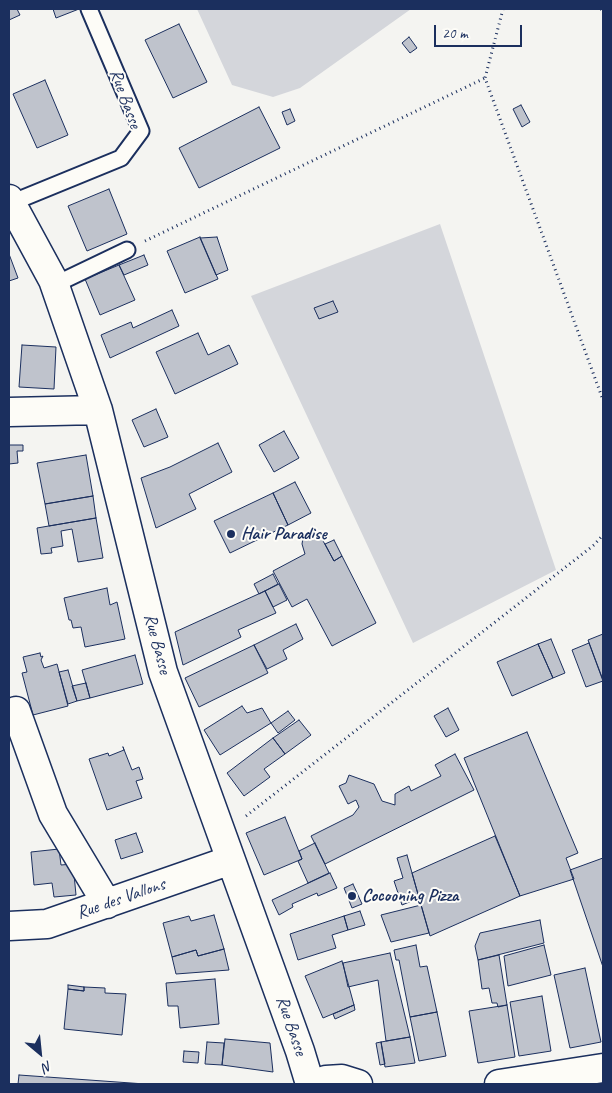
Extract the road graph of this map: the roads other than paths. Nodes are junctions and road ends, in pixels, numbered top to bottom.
1 (89, 9) edge
2 (10, 201) edge
3 (127, 250) road end
4 (54, 285) junction
5 (98, 410) junction
6 (9, 412) edge
7 (16, 711) dead end
8 (226, 848) junction
9 (107, 904) junction
10 (9, 926) edge
11 (603, 1068) edge
12 (310, 1084) edge
13 (316, 1084) edge
14 (358, 1084) edge
15 (499, 1084) edge

1 - 2 lane, Rue Basse
2 - 4 street, Rue Basse
3 - 4 lane
4 - 5 street, Rue Basse
5 - 6 street
5 - 8 street, Rue Basse
7 - 9 street
8 - 9 street, Rue des Vallons
8 - 12 street, Rue Basse
9 - 10 street, Rue des Vallons
11 - 15 street
13 - 14 street

